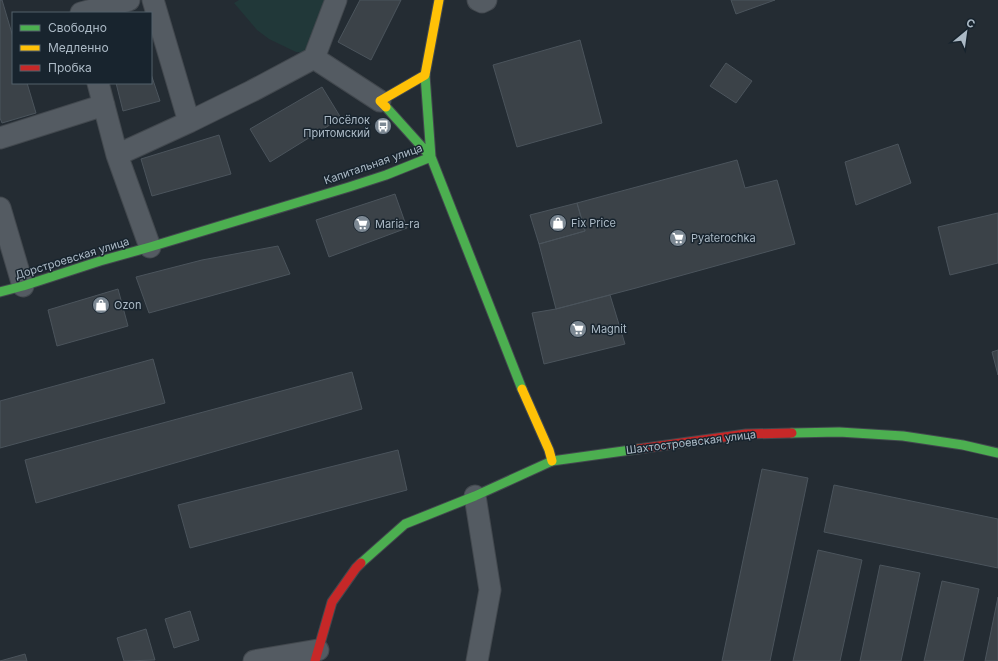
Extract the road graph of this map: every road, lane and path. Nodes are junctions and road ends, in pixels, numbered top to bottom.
1 (75, 0) edge
2 (129, 0) edge
3 (153, 0) edge
4 (336, 0) edge
5 (439, 0) edge
6 (478, 0) edge
7 (486, 0) edge
8 (80, 12) edge
9 (84, 12) edge
10 (314, 58) junction
11 (425, 75) junction
12 (98, 84) edge
13 (380, 100) junction
14 (104, 106) junction
15 (189, 122) junction
16 (0, 138) edge
17 (117, 154) junction
18 (431, 157) junction
19 (0, 208) edge
20 (150, 247) junction
21 (23, 286) junction
22 (0, 292) edge
23 (998, 454) edge
24 (552, 461) junction
25 (475, 496) junction
26 (317, 655) edge
27 (254, 661) edge
28 (477, 661) edge

1 - 8 street
2 - 9 street
3 - 15 street
4 - 10 street
5 - 11 street
6 - 7 street
10 - 13 street
10 - 15 street
11 - 13 street
11 - 18 street
12 - 14 street
13 - 18 street, Капитальная улица
14 - 16 street
14 - 17 street
15 - 17 street
17 - 20 street
18 - 20 street, Капитальная улица
18 - 24 street
19 - 21 street
20 - 21 street, Дорстроевская улица
21 - 22 street, Дорстроевская улица
23 - 24 street, Шахтостроевская улица
24 - 25 street, Шахтостроевская улица
25 - 26 street, Шахтостроевская улица
25 - 28 street
26 - 27 street

